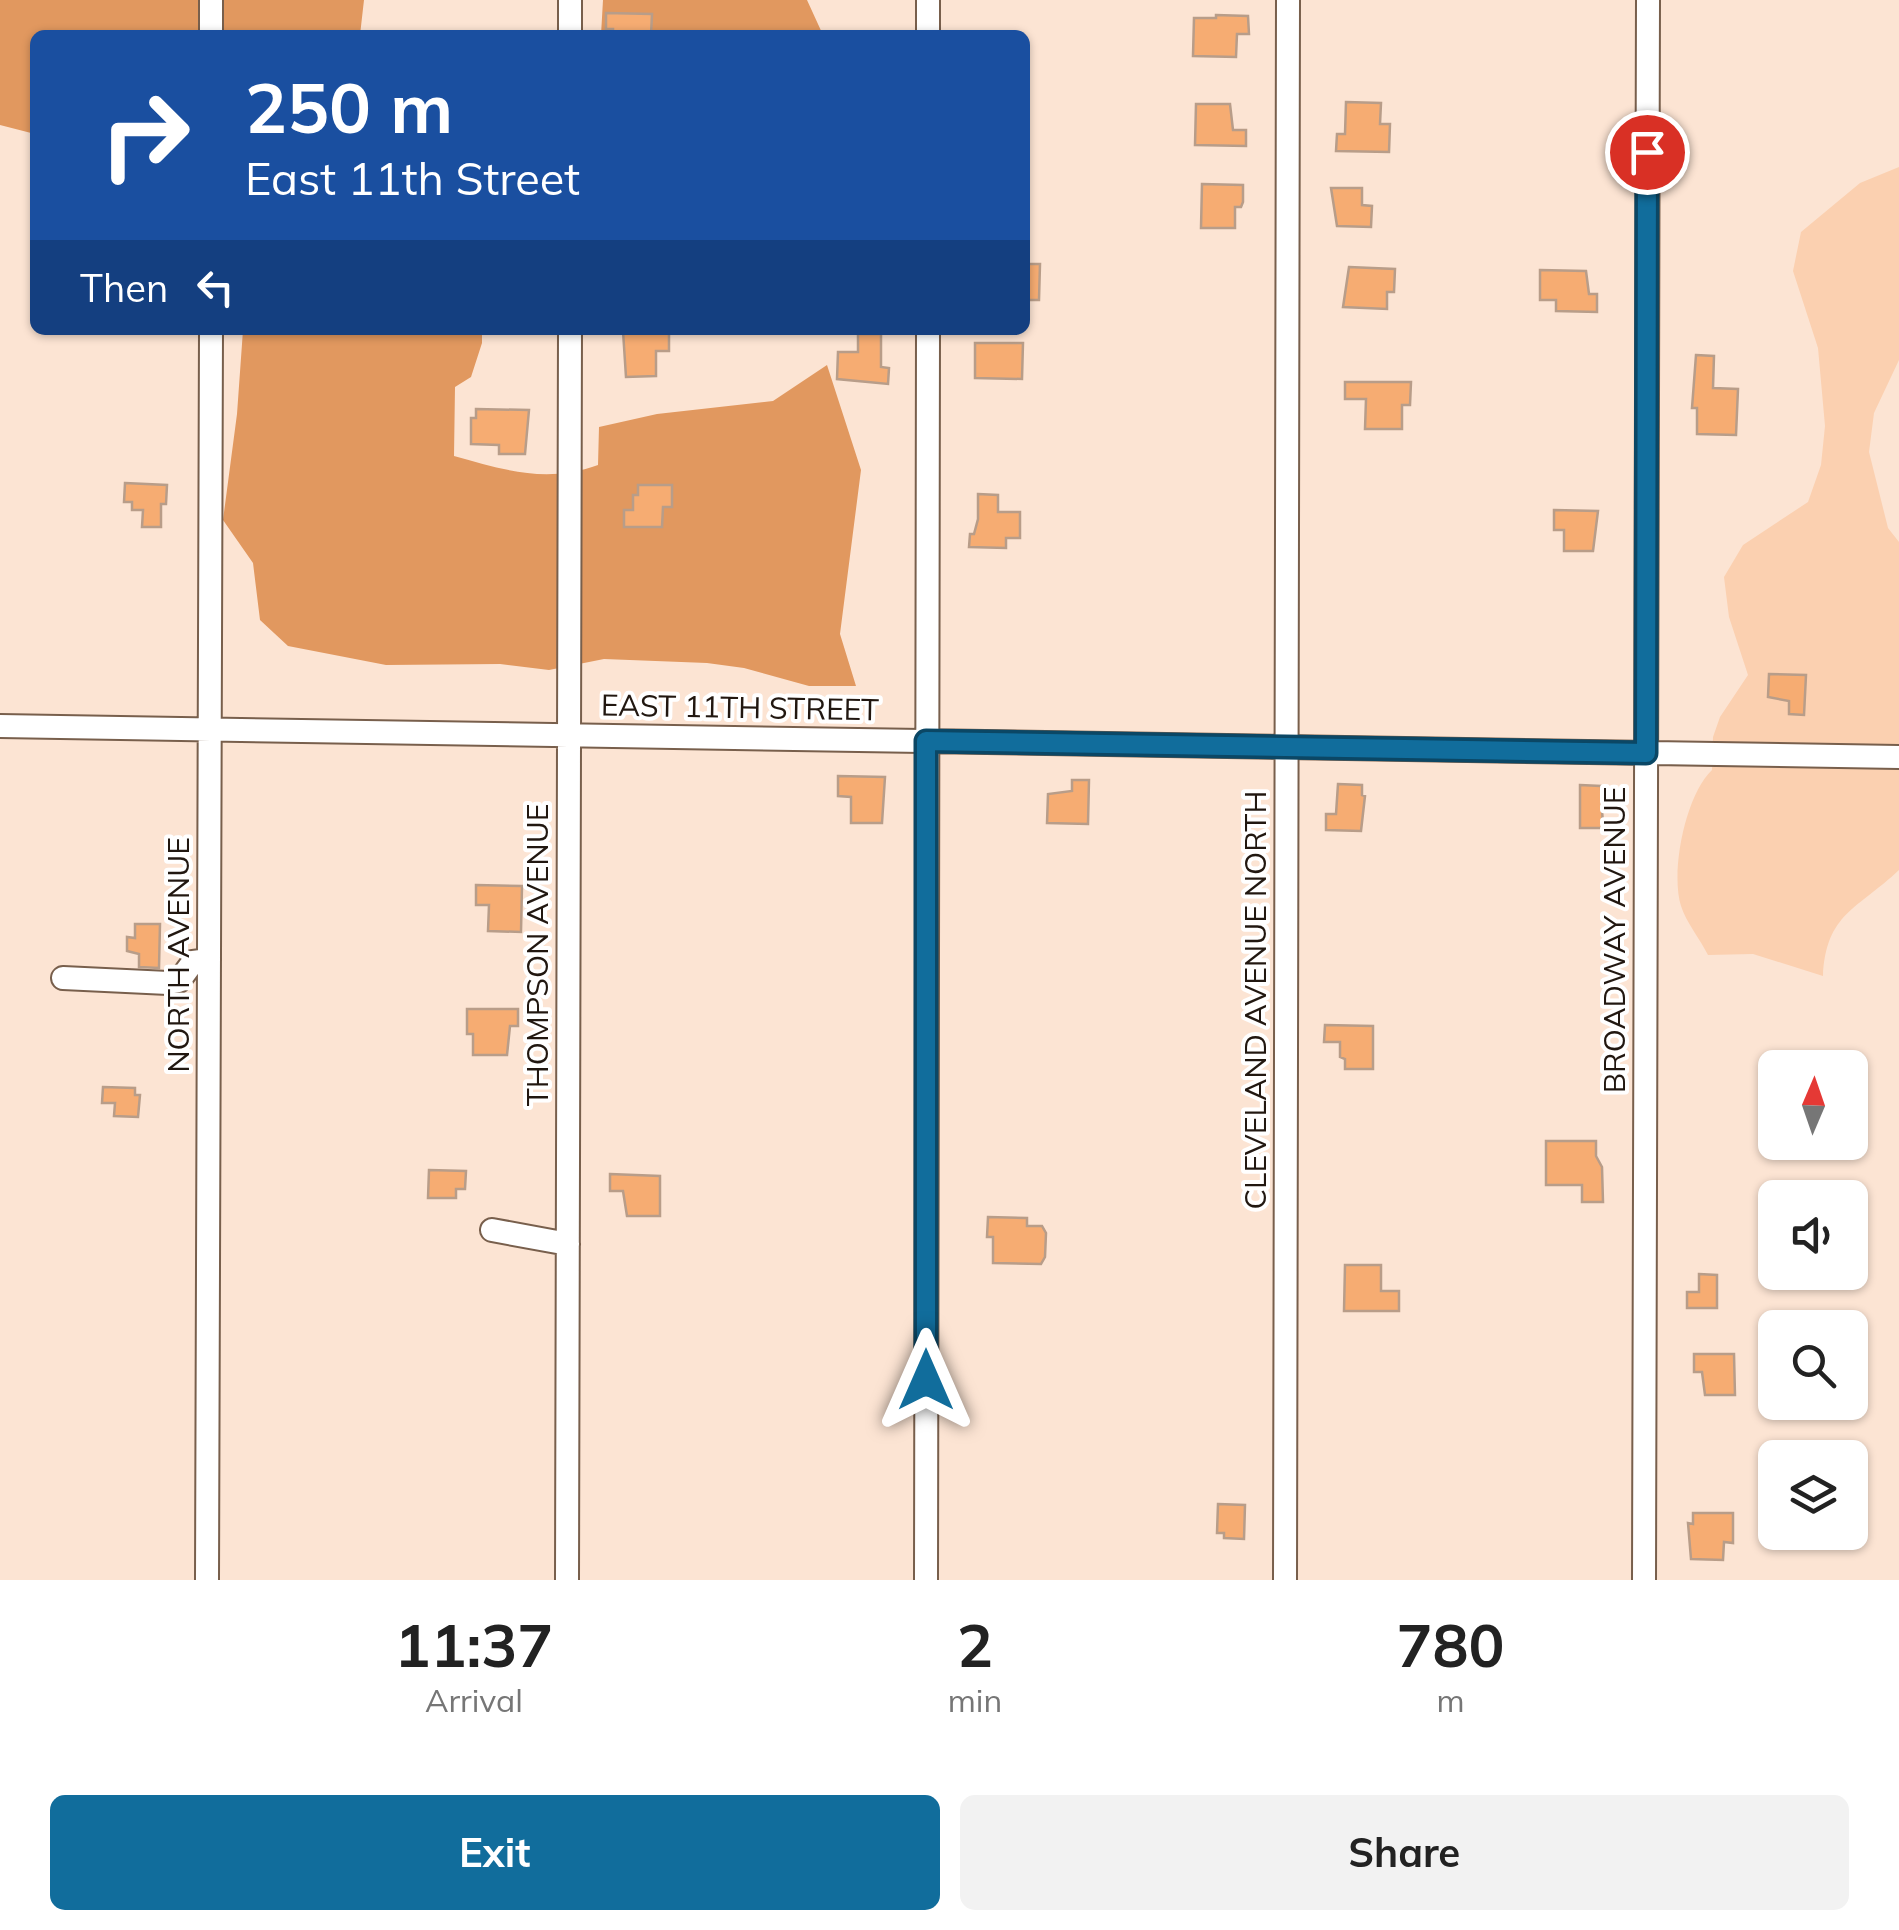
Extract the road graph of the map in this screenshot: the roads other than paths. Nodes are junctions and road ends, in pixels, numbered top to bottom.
1 (211, 0) edge
2 (570, 0) edge
3 (928, 0) edge
4 (1288, 0) edge
5 (1648, 0) edge
6 (211, 30) edge
7 (570, 30) edge
8 (928, 30) edge
9 (211, 335) edge
10 (570, 335) edge
11 (928, 335) edge
12 (0, 726) edge
13 (208, 729) junction
14 (569, 736) junction
15 (926, 741) junction
16 (1286, 747) junction
17 (1646, 753) junction
18 (1899, 758) edge
19 (210, 960) junction
20 (63, 978) dead end
21 (492, 1230) dead end
22 (568, 1244) junction
23 (207, 1580) edge
24 (567, 1580) edge
25 (926, 1580) edge
26 (1284, 1580) edge
27 (1644, 1580) edge

1 - 6 street
2 - 7 street
3 - 8 street
4 - 16 street, CLEVELAND AVENUE NORTH
5 - 17 street, BROADWAY AVENUE
9 - 13 street, NORTH AVENUE
10 - 14 street, THOMPSON AVENUE
11 - 15 street
12 - 13 street, EAST 11TH STREET
13 - 14 street, EAST 11TH STREET
13 - 19 street, NORTH AVENUE
14 - 15 street, EAST 11TH STREET
14 - 22 street, THOMPSON AVENUE
15 - 16 street, EAST 11TH STREET
15 - 25 street
16 - 17 street, EAST 11TH STREET
16 - 26 street, CLEVELAND AVENUE NORTH
17 - 18 street, EAST 11TH STREET
17 - 27 street, BROADWAY AVENUE
19 - 20 street
19 - 23 street, NORTH AVENUE
21 - 22 street
22 - 24 street, THOMPSON AVENUE

